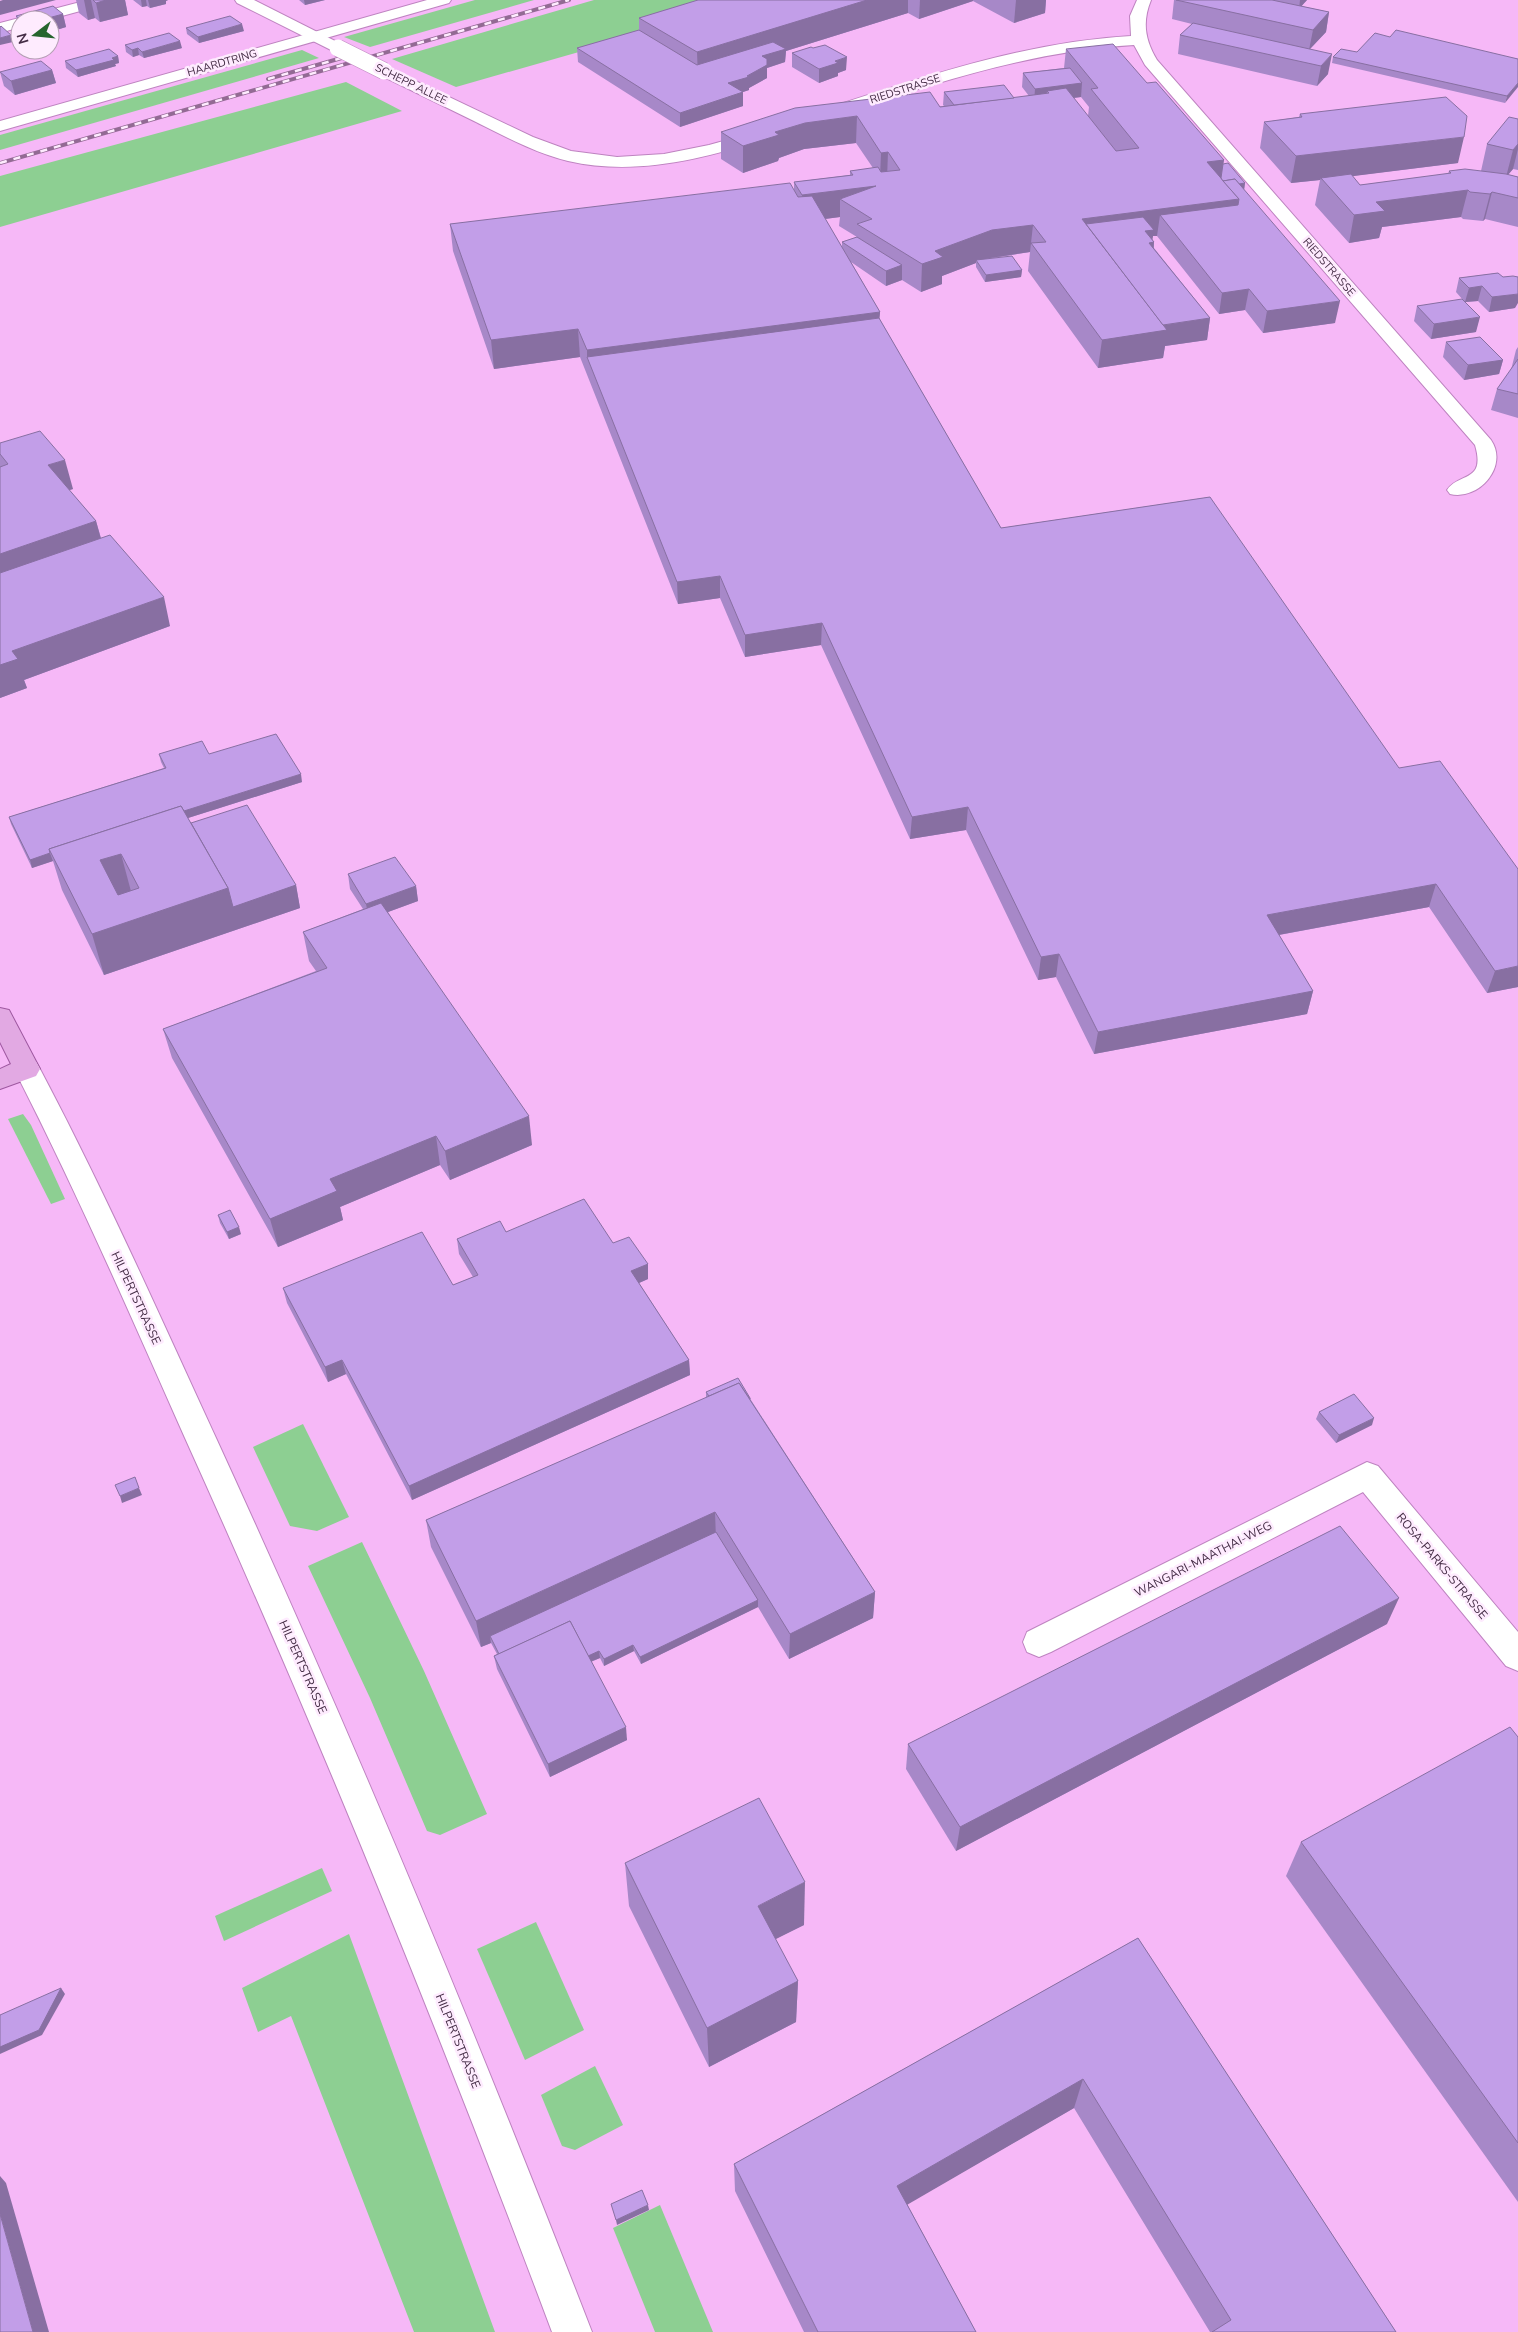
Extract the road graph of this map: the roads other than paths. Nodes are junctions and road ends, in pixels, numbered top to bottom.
1 (104, 0) edge
2 (242, 0) edge
3 (412, 0) edge
4 (444, 0) edge
5 (1144, 0) edge
6 (60, 12) edge
7 (308, 33) junction
8 (1139, 40) junction
9 (0, 116) edge
10 (820, 116) edge
11 (0, 126) edge
12 (773, 131) edge
13 (1457, 490) dead end
14 (0, 1017) edge
15 (27, 1068) junction
16 (0, 1079) edge
17 (1367, 1475) joint
18 (1039, 1642) dead end
19 (1518, 1656) edge
20 (572, 2332) edge

1 - 6 street
2 - 7 street, SCHEPP ALLEE
3 - 7 street, HAARDTRING
4 - 7 street, HAARDTRING
5 - 8 street, RIEDSTRASSE
7 - 9 street, HAARDTRING
7 - 11 street, HAARDTRING
7 - 12 street, SCHEPP ALLEE, bridge
8 - 10 street, RIEDSTRASSE
8 - 13 street, RIEDSTRASSE
14 - 15 main road, HILPERTSTRASSE
15 - 16 main road
15 - 20 street, HILPERTSTRASSE
17 - 18 street, WANGARI-MAATHAI-WEG
17 - 19 street, ROSA-PARKS-STRASSE

